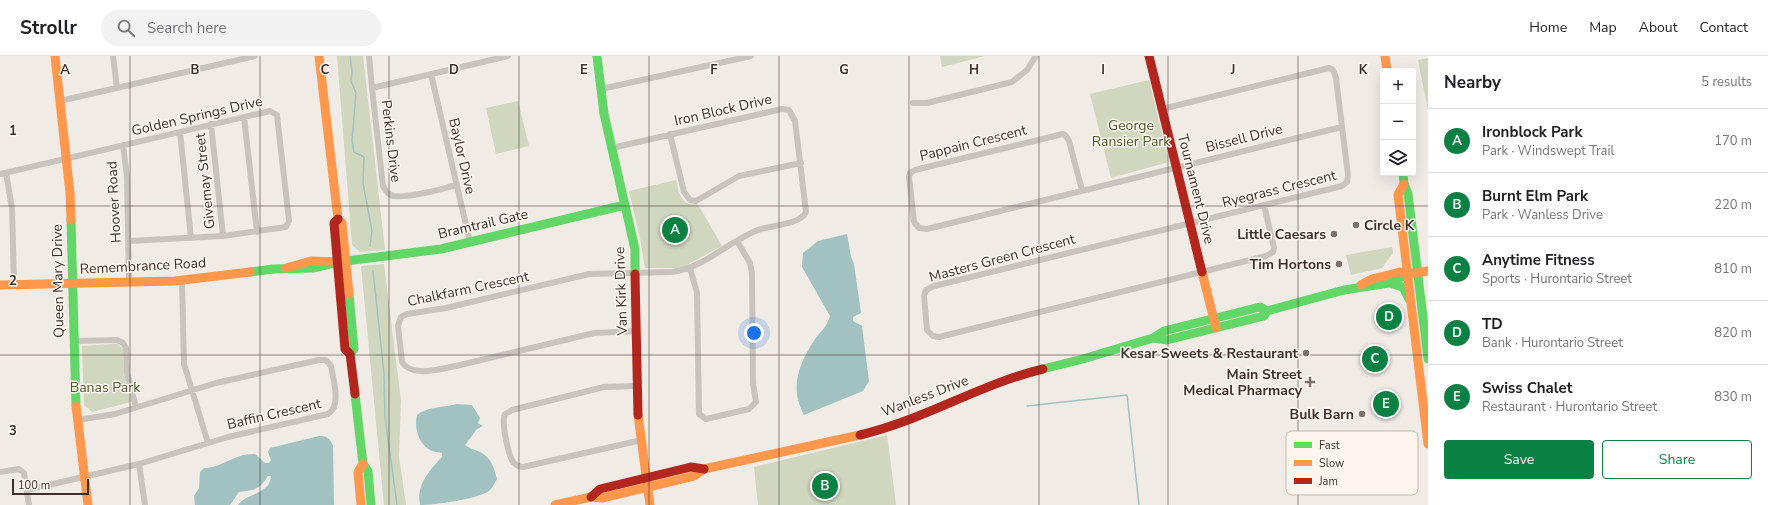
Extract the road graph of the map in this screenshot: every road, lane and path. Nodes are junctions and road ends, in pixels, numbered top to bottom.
1 (55, 56) edge
2 (113, 56) edge
3 (255, 56) edge
4 (319, 56) edge
5 (368, 56) edge
6 (508, 56) edge
7 (597, 56) edge
8 (751, 56) edge
9 (1036, 56) edge
10 (1149, 56) edge
11 (1385, 56) edge
12 (1387, 68) edge
13 (430, 74) junction
14 (117, 88) junction
15 (372, 88) junction
16 (601, 89) junction
17 (60, 101) junction
18 (913, 103) dead end
19 (1162, 108) junction
20 (244, 117) junction
21 (211, 124) junction
22 (1342, 127) junction
23 (180, 132) junction
24 (670, 134) junction
25 (123, 146) junction
26 (612, 148) junction
27 (67, 158) junction
28 (801, 162) junction
29 (1176, 167) junction
30 (3, 173) edge
31 (1403, 176) edge
32 (1404, 184) junction
33 (457, 185) junction
34 (1082, 190) junction
35 (625, 204) junction
36 (1264, 205) junction
37 (1190, 224) junction
38 (257, 232) junction
39 (224, 236) junction
40 (191, 238) junction
41 (129, 241) junction
42 (737, 241) junction
43 (470, 242) junction
44 (342, 261) junction
45 (690, 268) junction
46 (1428, 271) edge
47 (1201, 272) junction
48 (1418, 272) junction
49 (636, 273) junction
50 (1408, 274) junction
51 (182, 280) junction
52 (130, 282) junction
53 (72, 283) junction
54 (1388, 283) junction
55 (14, 284) junction
56 (0, 285) edge
57 (1356, 287) junction
58 (1267, 311) junction
59 (1413, 314) junction
60 (1213, 319) junction
61 (1216, 328) junction
62 (637, 331) junction
63 (1153, 338) junction
64 (74, 341) junction
65 (1428, 359) edge
66 (638, 386) junction
67 (192, 390) junction
68 (136, 407) junction
69 (78, 420) junction
70 (642, 440) junction
71 (208, 443) junction
72 (1428, 444) edge
73 (139, 464) junction
74 (363, 464) junction
75 (704, 469) junction
76 (0, 472) edge
77 (84, 476) junction
78 (647, 478) junction
79 (648, 488) junction
80 (27, 490) junction
81 (590, 497) junction
82 (29, 505) edge
83 (88, 505) edge
84 (145, 505) edge
85 (361, 505) edge
86 (371, 505) edge
87 (555, 505) edge
88 (650, 505) edge

1 - 17 main road, Queen Mary Drive
2 - 14 street
3 - 14 street
4 - 44 main road
5 - 15 street
6 - 13 street, Perkins Drive
7 - 16 main road, Van Kirk Drive
8 - 16 street
9 - 18 street
10 - 19 main road, Tournament Drive
11 - 12 main road
13 - 15 street, Perkins Drive
13 - 33 street, Baylor Drive
14 - 17 street
15 - 33 street, Perkins Drive
16 - 26 main road, Van Kirk Drive
17 - 27 main road, Queen Mary Drive
19 - 22 street, Ryegrass Crescent
19 - 29 main road, Tournament Drive
20 - 21 street, Golden Springs Drive
20 - 38 street
20 - 38 street, Golden Springs Drive
21 - 23 street, Golden Springs Drive
21 - 39 street, Givemay Street
22 - 29 street, Bissell Drive
22 - 36 street, Ryegrass Crescent
23 - 25 street, Golden Springs Drive
23 - 40 street
24 - 26 street, Iron Block Drive
24 - 28 street, Iron Block Drive
24 - 28 street
25 - 27 street, Golden Springs Drive
25 - 41 street, Hoover Road
26 - 35 main road, Van Kirk Drive
27 - 30 street, Golden Springs Drive
27 - 53 main road, Queen Mary Drive
28 - 42 street, Iron Block Drive
29 - 34 street, Bissell Drive
29 - 37 main road, Tournament Drive
30 - 55 street
31 - 32 main road
32 - 48 main road
32 - 50 main road
33 - 43 street, Baylor Drive
34 - 34 street, Pappain Crescent
35 - 43 main road, Bramtrail Gate
35 - 49 main road, Van Kirk Drive
36 - 37 street, Ryegrass Crescent
36 - 47 street
37 - 47 main road, Tournament Drive
37 - 47 street, Masters Green Crescent
38 - 39 street, Golden Springs Drive
39 - 40 street, Golden Springs Drive
40 - 41 street, Golden Springs Drive
41 - 52 street, Hoover Road
42 - 45 street, Iron Block Drive
42 - 45 street
43 - 44 main road, Bramtrail Gate
44 - 51 main road, Remembrance Road
44 - 74 main road
45 - 49 street, Iron Block Drive
46 - 48 main road
47 - 60 main road, Tournament Drive
48 - 50 main road
48 - 65 main road
49 - 62 main road, Van Kirk Drive
49 - 62 street, Chalkfarm Crescent
50 - 54 main road, Wanless Drive
50 - 57 main road, Wanless Drive
50 - 59 main road
51 - 52 main road, Remembrance Road
51 - 67 street
52 - 53 main road, Remembrance Road
53 - 55 main road, Remembrance Road
53 - 64 main road, Queen Mary Drive
54 - 57 main road, Wanless Drive
54 - 59 main road
55 - 56 main road, Remembrance Road
57 - 58 main road, Wanless Drive
58 - 60 main road, Wanless Drive
58 - 61 main road, Wanless Drive
59 - 72 main road
60 - 61 main road, Tournament Drive
60 - 63 main road, Wanless Drive
61 - 63 main road, Wanless Drive
62 - 66 main road, Van Kirk Drive
63 - 75 main road, Wanless Drive
64 - 68 street
64 - 69 main road, Queen Mary Drive
66 - 70 main road, Van Kirk Drive
66 - 70 street
67 - 68 street, Baffin Crescent
67 - 71 street
67 - 71 street, Baffin Crescent
68 - 69 street, Baffin Crescent
69 - 77 main road, Queen Mary Drive
70 - 78 main road, Van Kirk Drive
71 - 73 street, Baffin Crescent
73 - 77 street, Baffin Crescent
73 - 84 street
74 - 85 main road
74 - 86 main road
75 - 78 main road, Wanless Drive
75 - 79 main road, Wanless Drive
76 - 80 street
77 - 80 street, Baffin Crescent
77 - 83 main road, Queen Mary Drive
78 - 79 main road, Van Kirk Drive
78 - 81 main road, Wanless Drive
79 - 81 main road, Wanless Drive
79 - 88 main road, Van Kirk Drive
80 - 82 street
81 - 87 main road, Wanless Drive

